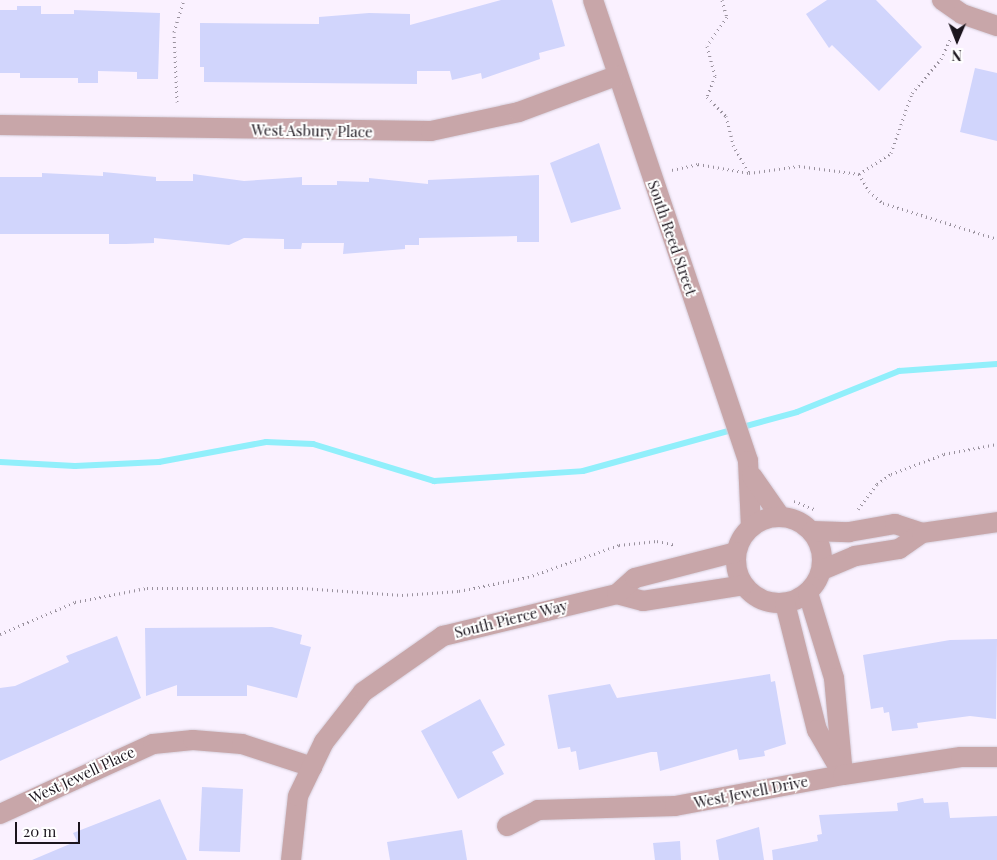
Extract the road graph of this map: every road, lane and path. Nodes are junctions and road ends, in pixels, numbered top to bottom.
1 (184, 0) edge
2 (593, 0) edge
3 (722, 0) edge
4 (942, 0) edge
5 (997, 26) edge
6 (951, 38) dead end
7 (616, 76) junction
8 (177, 102) dead end
9 (0, 125) edge
10 (668, 171) dead end
11 (749, 173) junction
12 (859, 174) junction
13 (997, 240) edge
14 (997, 444) edge
15 (750, 468) junction
16 (785, 508) junction
17 (821, 513) dead end
18 (849, 513) dead end
19 (997, 522) edge
20 (751, 527) junction
21 (812, 531) junction
22 (922, 533) junction
23 (685, 548) dead end
24 (736, 552) junction
25 (822, 570) junction
26 (744, 585) junction
27 (808, 593) junction
28 (617, 594) junction
29 (785, 603) junction
30 (0, 634) edge
31 (997, 757) edge
32 (312, 767) junction
33 (842, 774) junction
34 (0, 814) edge
35 (507, 826) dead end
36 (290, 860) edge

1 - 8 path
2 - 7 street, South Reed Street
3 - 11 path
4 - 5 street
6 - 12 path
7 - 9 street, West Asbury Place
7 - 15 street, South Reed Street
10 - 11 path
11 - 12 path
12 - 13 path
14 - 18 path
15 - 16 street, South Reed Street
15 - 20 street, South Reed Street
16 - 17 path
16 - 20 street
16 - 21 street
19 - 22 street
20 - 24 street
21 - 22 street
21 - 25 street
22 - 25 street
23 - 30 path
24 - 26 street
24 - 28 street, South Pierce Way
25 - 27 street
26 - 28 street, South Pierce Way
26 - 29 street
27 - 29 street
27 - 33 street
28 - 32 street, South Pierce Way
29 - 33 street
31 - 33 street, West Jewell Drive
32 - 34 street, West Jewell Place
32 - 36 street, South Pierce Way
33 - 35 street, West Jewell Drive

